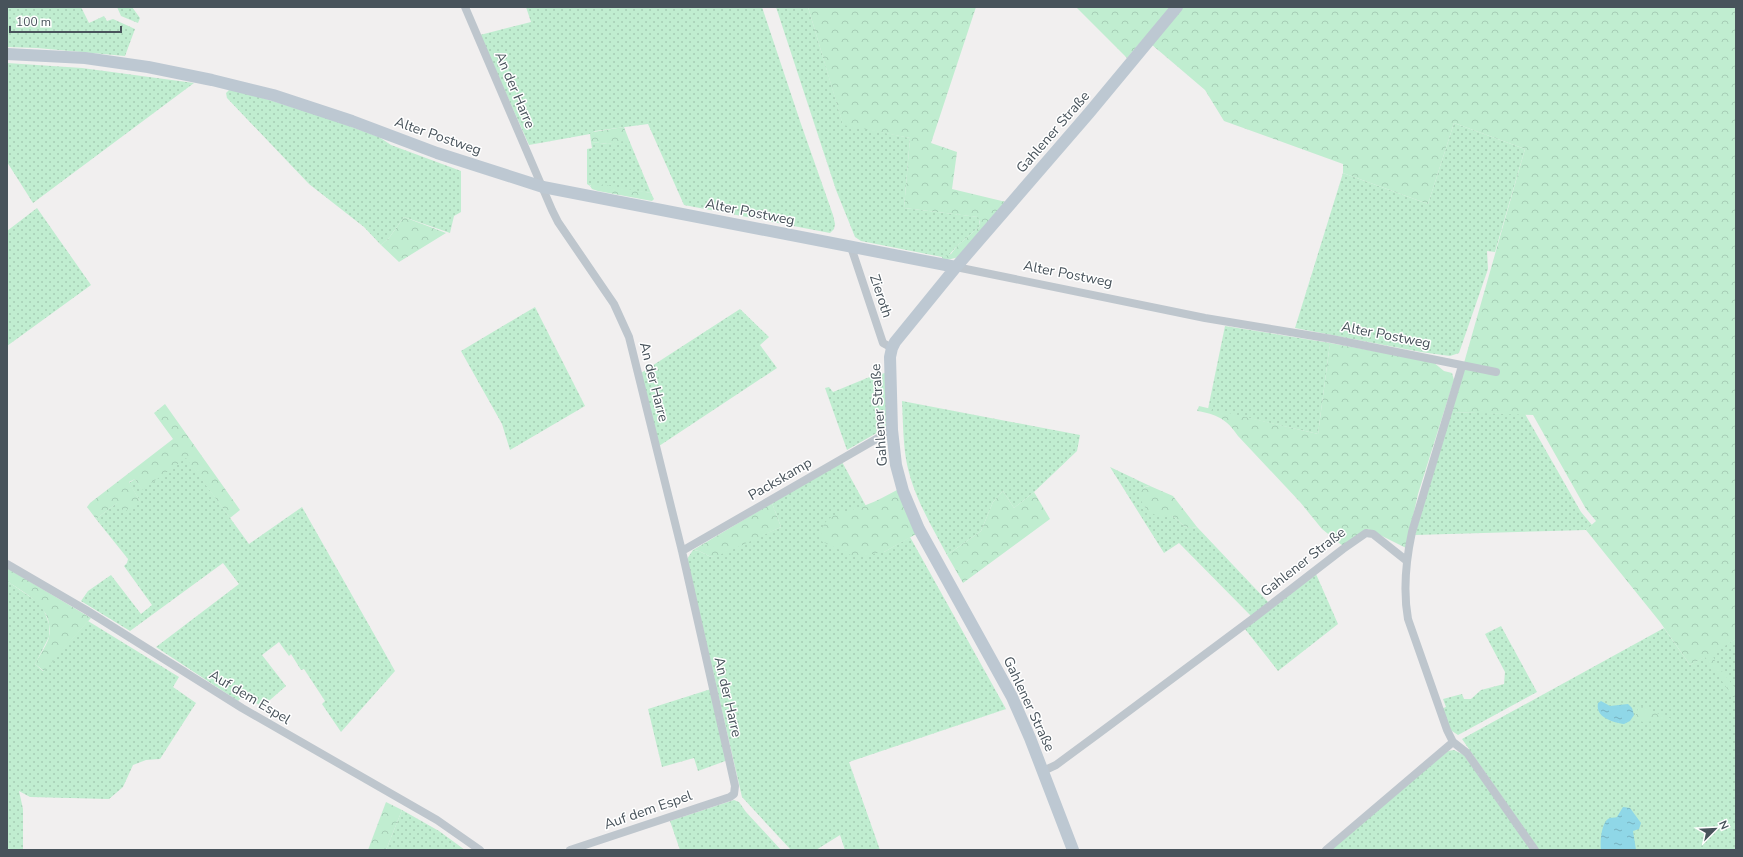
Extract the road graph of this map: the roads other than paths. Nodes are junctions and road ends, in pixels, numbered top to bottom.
1 (465, 7) edge
2 (1177, 7) edge
3 (7, 54) edge
4 (543, 187) junction
5 (851, 247) junction
6 (956, 267) junction
7 (892, 348) junction
8 (1462, 366) junction
9 (1496, 372) dead end
10 (892, 430) junction
11 (682, 551) junction
12 (1408, 561) junction
13 (7, 564) edge
14 (1453, 742) junction
15 (1043, 771) junction
16 (734, 794) joint
17 (480, 850) edge
18 (570, 850) edge
19 (1072, 850) edge
20 (1326, 850) edge
21 (1535, 850) edge

1 - 4 street, An der Harre
2 - 6 main road, Gahlener Straße
3 - 4 main road, Alter Postweg
4 - 5 main road, Alter Postweg
4 - 11 street, An der Harre
5 - 6 main road, Alter Postweg
5 - 7 street, Zieroth
6 - 7 main road, Gahlener Straße
6 - 8 street, Alter Postweg
7 - 10 main road, Gahlener Straße
8 - 9 street, Alter Postweg
8 - 12 street
10 - 11 street, Packskamp
10 - 15 main road, Gahlener Straße
11 - 16 street, An der Harre
12 - 14 street
12 - 15 street, Gahlener Straße
13 - 17 street, Auf dem Espel
14 - 20 street
14 - 21 street
15 - 19 main road, Gahlener Straße
16 - 18 street, Auf dem Espel

